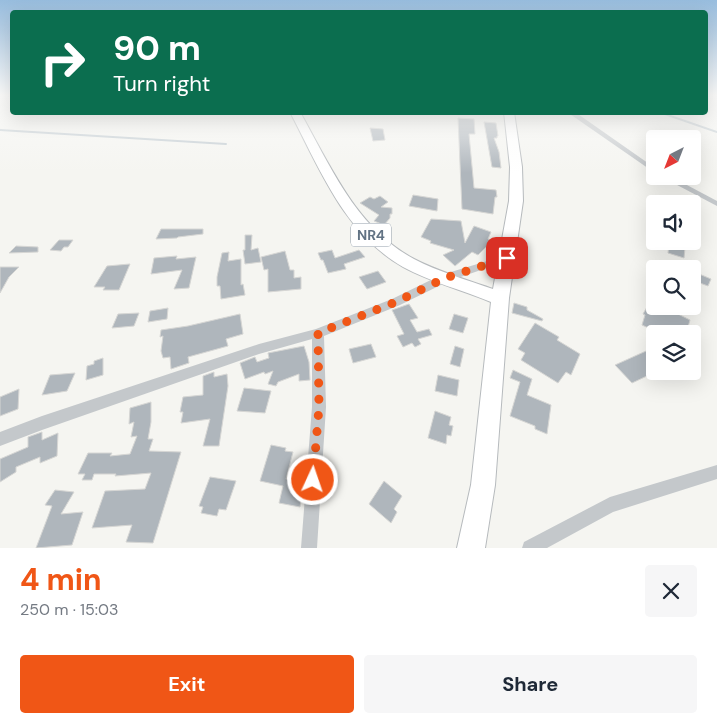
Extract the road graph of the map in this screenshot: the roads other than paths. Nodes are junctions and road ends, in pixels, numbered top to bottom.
1 (300, 122) edge
2 (510, 122) edge
3 (584, 122) edge
4 (646, 165) edge
5 (681, 185) edge
6 (717, 204) edge
7 (507, 258) junction
8 (445, 278) junction
9 (500, 298) junction
10 (318, 333) junction
11 (0, 439) edge
12 (717, 472) edge
13 (309, 548) edge
14 (471, 548) edge
15 (530, 548) edge

1 - 8 highway, NR4
2 - 7 highway
3 - 4 street
5 - 6 street
7 - 8 street
7 - 9 highway
8 - 9 highway, NR4
8 - 10 street
9 - 14 highway
10 - 11 street
10 - 13 street
12 - 15 street

